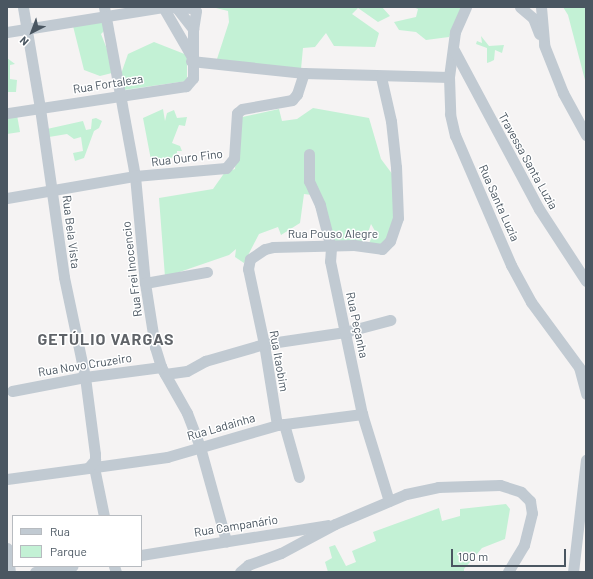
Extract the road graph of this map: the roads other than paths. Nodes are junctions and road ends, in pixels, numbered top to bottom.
1 (23, 7) edge
2 (163, 7) edge
3 (177, 7) edge
4 (466, 7) edge
5 (520, 7) edge
6 (541, 7) edge
7 (105, 11) edge
8 (26, 29) junction
9 (193, 29) junction
10 (7, 32) edge
11 (544, 46) junction
12 (454, 50) junction
13 (192, 59) junction
14 (304, 72) junction
15 (381, 77) junction
16 (449, 78) junction
17 (122, 94) junction
18 (40, 108) junction
19 (7, 113) edge
20 (586, 135) edge
21 (309, 154) dead end
22 (135, 176) junction
23 (53, 188) junction
24 (7, 198) edge
25 (332, 248) junction
26 (207, 272) dead end
27 (586, 281) edge
28 (145, 283) junction
29 (254, 303) joint
30 (390, 320) dead end
31 (345, 332) junction
32 (264, 344) junction
33 (163, 371) junction
34 (85, 377) junction
35 (12, 391) dead end
36 (586, 394) edge
37 (362, 414) junction
38 (280, 425) junction
39 (200, 447) junction
40 (586, 460) edge
41 (92, 465) junction
42 (586, 472) edge
43 (299, 477) dead end
44 (7, 479) edge
45 (388, 501) junction
46 (104, 515) edge
47 (335, 524) junction
48 (226, 541) junction
49 (7, 548) edge
50 (142, 555) edge
51 (67, 567) edge
52 (10, 572) edge
53 (35, 572) edge
54 (240, 572) edge
55 (508, 572) edge
56 (572, 572) edge

1 - 8 street, Rua Bela Vista
2 - 3 street
2 - 7 street
2 - 13 street
3 - 9 street
3 - 9 street, Rua Fortaleza
4 - 12 street, Rua Santa Luzia
5 - 11 street
6 - 11 street
7 - 8 street
7 - 17 street, Rua Frei Inocencio
8 - 10 street
8 - 18 street, Rua Bela Vista
9 - 13 street, Rua Fortaleza
11 - 20 street
12 - 16 street, Rua Santa Luzia
12 - 27 street, Travessa Santa Luzia
13 - 14 street
13 - 17 street, Rua Fortaleza
14 - 15 street
14 - 22 street, Rua Ouro Fino
15 - 16 street
15 - 25 street, Rua Pouso Alegre
16 - 36 street, Rua Santa Luzia
17 - 18 street, Rua Fortaleza
17 - 22 street, Rua Frei Inocencio
18 - 19 street, Rua Fortaleza
18 - 23 street, Rua Bela Vista
21 - 25 street, Rua Peçanha
22 - 23 street, Rua Ouro Fino
22 - 28 street, Rua Frei Inocencio
23 - 24 street, Rua Ouro Fino
23 - 34 street, Rua Bela Vista
25 - 29 street, Rua Pouso Alegre
25 - 31 street, Rua Peçanha
26 - 28 street
28 - 33 street, Rua Frei Inocencio
29 - 32 street, Rua Itaobim
30 - 31 street
31 - 32 street
31 - 37 street, Rua Peçanha
32 - 33 street, Rua Novo Cruzeiro
32 - 38 street, Rua Itaobim
33 - 34 street, Rua Novo Cruzeiro
33 - 39 street, Rua Frei Inocencio
34 - 35 street, Rua Novo Cruzeiro
34 - 41 street, Rua Bela Vista
37 - 38 street, Rua Ladainha
37 - 45 street, Rua Peçanha
38 - 39 street, Rua Ladainha
38 - 43 street, Rua Itaobim
39 - 41 street, Rua Ladainha
39 - 48 street, Rua Frei Inocencio
40 - 42 street
41 - 44 street, Rua Ladainha
41 - 46 street, Rua Bela Vista
42 - 56 street
45 - 47 street, Rua Campanário
45 - 55 street, Rua Campanário
47 - 48 street, Rua Campanário
47 - 54 street, Rua Campanário
48 - 50 street, Rua Campanário
49 - 52 street
51 - 53 street

